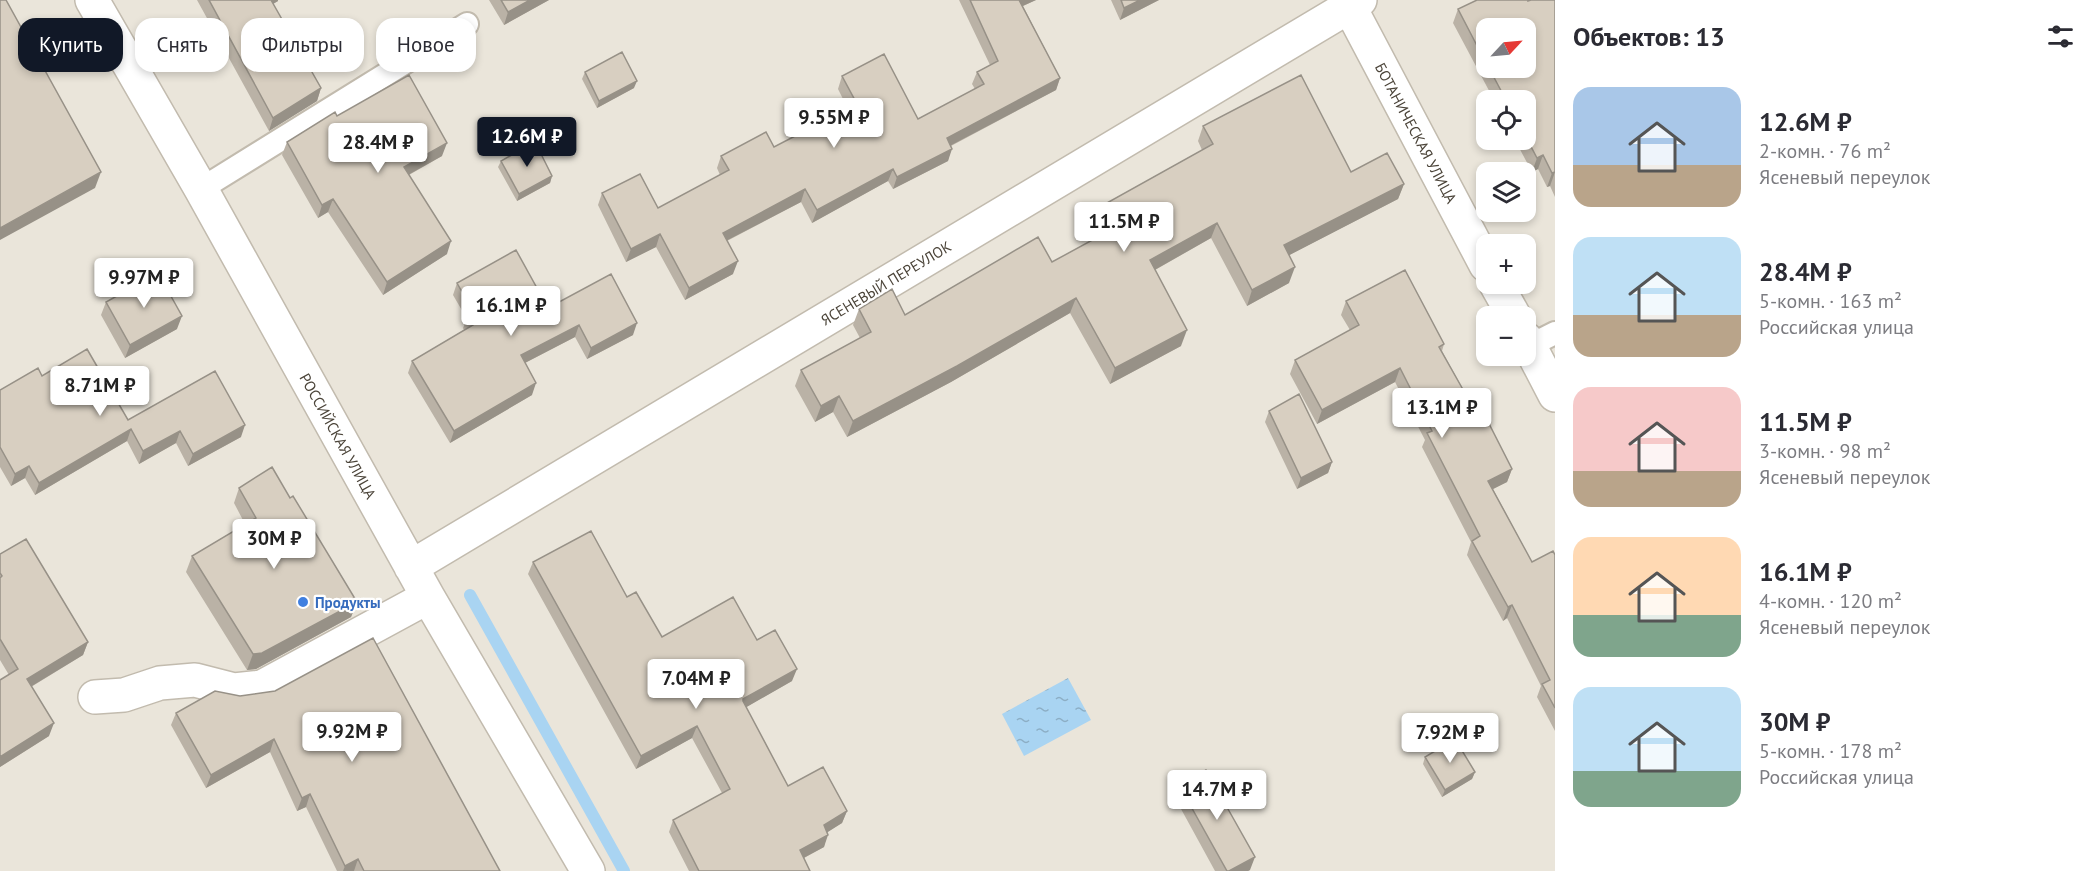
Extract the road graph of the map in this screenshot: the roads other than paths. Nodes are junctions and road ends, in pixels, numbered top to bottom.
1 (92, 0) edge
2 (1352, 2) edge
3 (390, 72) edge
4 (201, 189) junction
5 (1476, 245) edge
6 (1537, 339) edge
7 (1555, 394) edge
8 (411, 567) junction
9 (428, 597) junction
10 (95, 697) dead end
11 (588, 871) edge

1 - 4 street, РОССИЙСКАЯ УЛИЦА
2 - 5 street, БОТАНИЧЕСКАЯ УЛИЦА
2 - 8 street, ЯСЕНЕВЫЙ ПЕРЕУЛОК
3 - 4 lane
4 - 8 street, РОССИЙСКАЯ УЛИЦА
6 - 7 street
8 - 9 street, РОССИЙСКАЯ УЛИЦА
9 - 10 street
9 - 11 street, РОССИЙСКАЯ УЛИЦА

